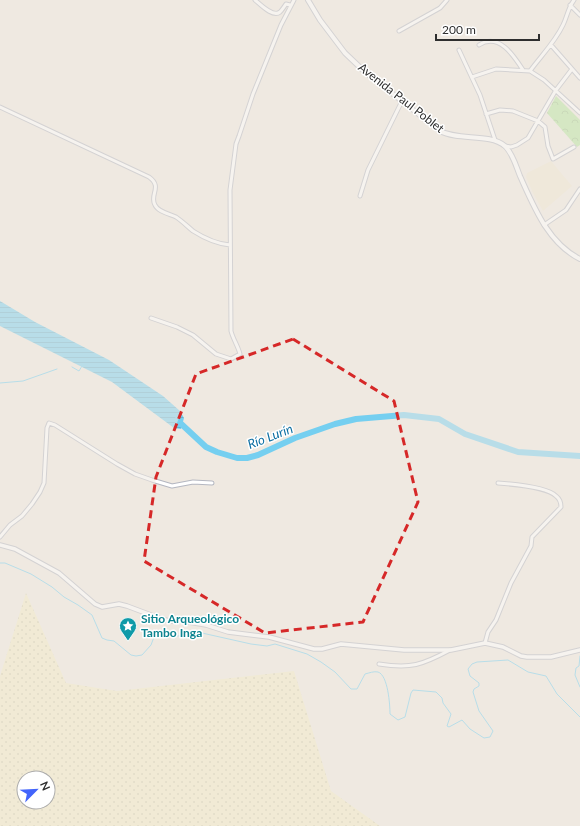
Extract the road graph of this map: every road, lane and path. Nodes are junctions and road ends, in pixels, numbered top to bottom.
1 (255, 0) edge
2 (294, 0) edge
3 (308, 0) edge
4 (447, 0) edge
5 (574, 0) edge
6 (290, 5) junction
7 (570, 5) junction
8 (580, 16) edge
9 (399, 31) dead end
10 (479, 45) dead end
11 (551, 45) junction
12 (459, 50) dead end
13 (572, 69) junction
14 (523, 70) junction
15 (530, 71) junction
16 (472, 77) junction
17 (580, 78) edge
18 (556, 90) junction
19 (402, 101) junction
20 (0, 107) edge
21 (579, 110) edge
22 (486, 114) junction
23 (538, 121) junction
24 (495, 140) junction
25 (504, 146) junction
26 (574, 148) dead end
27 (580, 189) edge
28 (360, 196) dead end
29 (544, 225) junction
30 (230, 246) junction
31 (580, 259) edge
32 (151, 318) dead end
33 (212, 483) dead end
34 (498, 483) dead end
35 (0, 537) edge
36 (0, 545) edge
37 (485, 644) junction
38 (451, 650) junction
39 (580, 650) edge
40 (379, 664) dead end

1 - 6 street
2 - 6 street
3 - 19 main road, Avenida Paul Poblet
4 - 9 street
5 - 7 street
6 - 30 street
7 - 8 street
7 - 11 street
10 - 14 street
11 - 13 street
11 - 15 street
12 - 16 street
13 - 17 street
13 - 18 street
14 - 15 street
14 - 16 street
15 - 18 street
16 - 22 street
18 - 21 street
18 - 23 street
19 - 24 main road, Avenida Paul Poblet
19 - 28 street
20 - 30 street
22 - 23 street
22 - 24 street
23 - 25 street
23 - 26 street
24 - 25 main road, Avenida Paul Poblet
25 - 29 main road, Avenida Paul Poblet
27 - 29 street
29 - 31 main road, Avenida Paul Poblet
30 - 32 street
33 - 35 street
34 - 37 street
36 - 38 street
37 - 38 street
37 - 39 street
38 - 40 street

